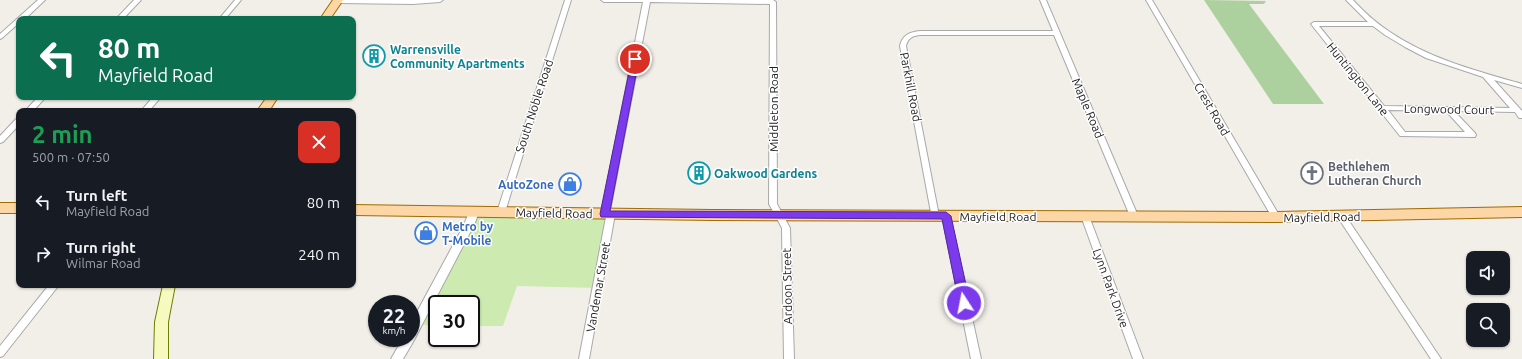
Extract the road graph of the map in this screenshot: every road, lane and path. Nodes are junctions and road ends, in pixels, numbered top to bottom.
1 (42, 0) edge
2 (138, 0) edge
3 (238, 0) edge
4 (338, 0) edge
5 (440, 0) edge
6 (568, 0) edge
7 (604, 0) edge
8 (646, 0) edge
9 (1043, 0) edge
10 (1148, 0) edge
11 (1349, 0) edge
12 (24, 16) edge
13 (122, 16) edge
14 (225, 16) edge
15 (327, 16) edge
16 (16, 23) edge
17 (1374, 24) junction
18 (1056, 33) junction
19 (0, 37) edge
20 (1486, 76) junction
21 (1522, 86) edge
22 (39, 100) edge
23 (154, 100) edge
24 (31, 108) edge
25 (147, 108) edge
26 (1382, 108) junction
27 (1448, 109) junction
28 (1516, 110) junction
29 (1522, 116) edge
30 (16, 124) edge
31 (0, 140) edge
32 (0, 208) edge
33 (16, 208) edge
34 (356, 210) edge
35 (474, 212) junction
36 (501, 212) junction
37 (1522, 212) edge
38 (608, 214) junction
39 (779, 215) junction
40 (941, 216) junction
41 (1085, 216) junction
42 (1134, 216) junction
43 (1342, 216) junction
44 (1276, 217) junction
45 (52, 288) edge
46 (168, 288) edge
47 (420, 318) edge
48 (404, 347) edge
49 (0, 353) edge
50 (160, 359) edge
51 (398, 359) edge
52 (584, 359) edge
53 (789, 359) edge
54 (976, 359) edge
55 (1138, 359) edge
56 (1436, 359) edge

1 - 12 street
2 - 13 street
3 - 14 street
4 - 5 street
4 - 15 main road
6 - 36 street, South Noble Road
7 - 8 street
8 - 38 street, Vandemar Street
8 - 39 street, Middleton Road
9 - 18 street, Maple Road
10 - 44 street, Crest Road
11 - 17 street
16 - 19 street
17 - 20 street
17 - 26 street, Huntington Lane
18 - 40 street, Parkhill Road
18 - 42 street, Maple Road
20 - 21 street
20 - 28 street
22 - 24 street
23 - 25 street
26 - 27 street, Longwood Court
26 - 27 street, Huntington Lane
27 - 28 street, Longwood Court
28 - 29 street
30 - 31 street
32 - 33 main road
34 - 35 main road, Mayfield Road
35 - 36 main road, Mayfield Road
35 - 47 street
36 - 38 main road, Mayfield Road
37 - 43 main road, Mayfield Road
38 - 39 main road, Mayfield Road
38 - 52 street, Vandemar Street
39 - 40 main road, Mayfield Road
39 - 53 street, Ardoon Street
40 - 41 main road, Mayfield Road
40 - 54 street
41 - 42 main road, Mayfield Road
41 - 55 street, Lynn Park Drive
42 - 44 main road, Mayfield Road
43 - 44 main road, Mayfield Road
43 - 56 street
45 - 49 street
46 - 50 main road
48 - 51 street

